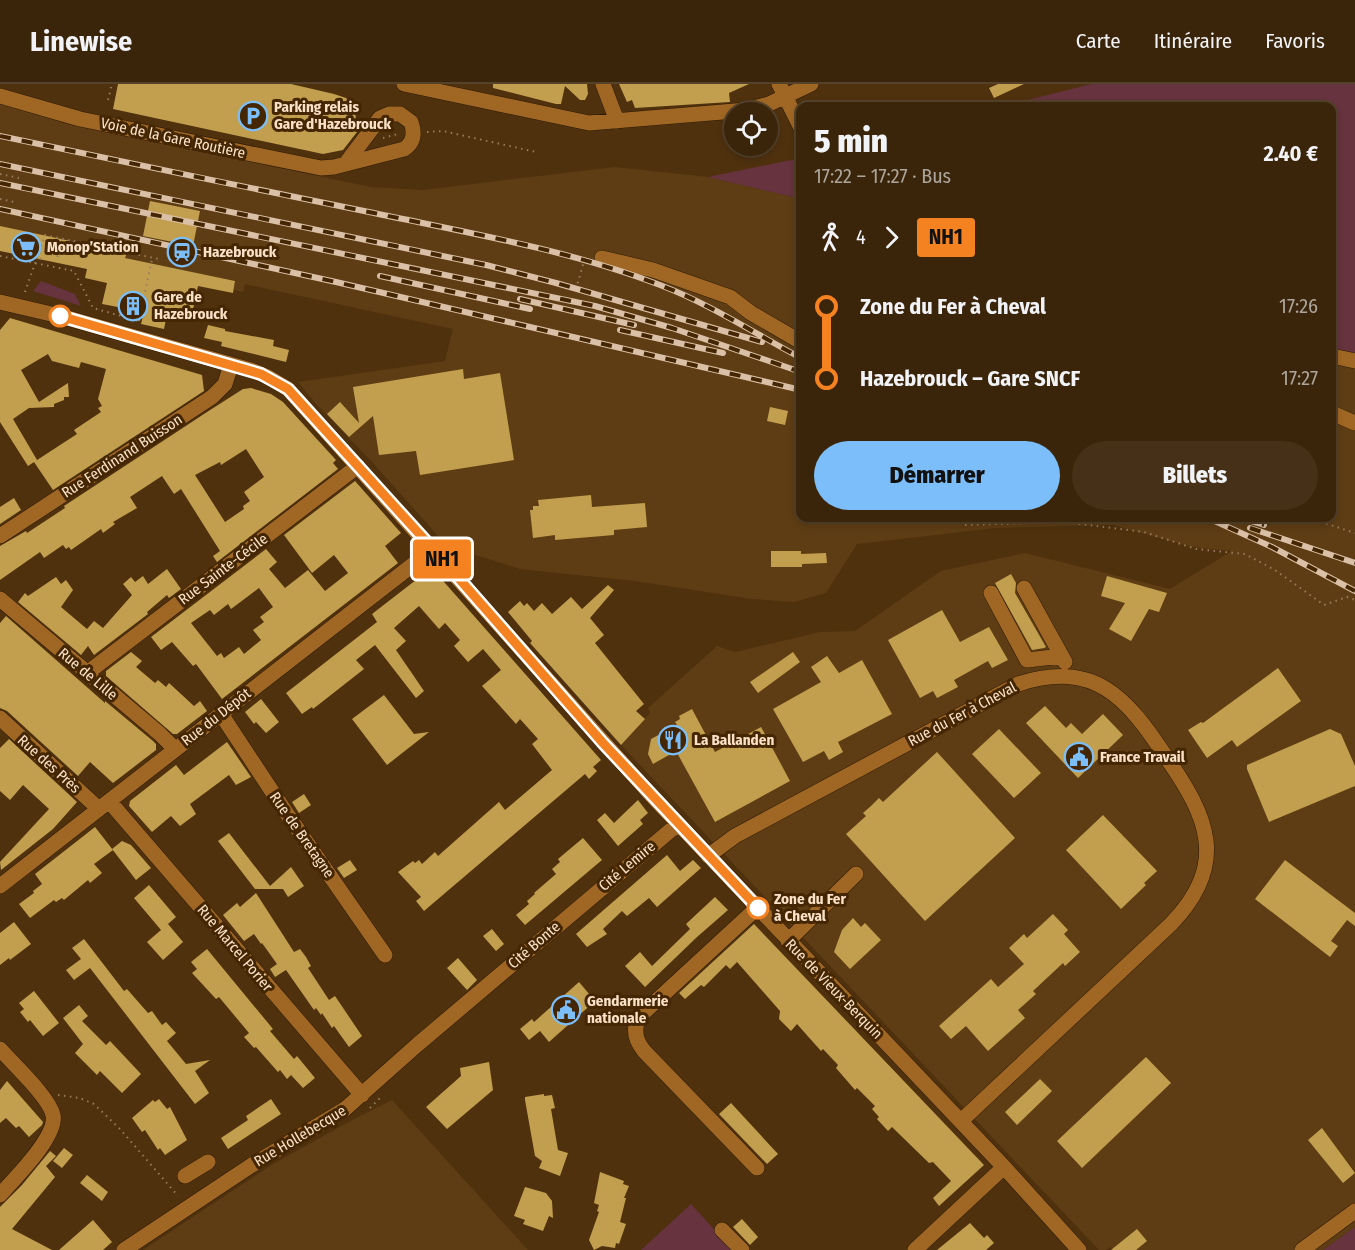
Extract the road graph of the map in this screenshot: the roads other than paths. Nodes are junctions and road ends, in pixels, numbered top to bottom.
1 (404, 84) edge
2 (603, 84) edge
3 (811, 84) edge
4 (782, 91) edge
5 (0, 96) edge
6 (796, 118) edge
7 (617, 121) junction
8 (346, 163) junction
9 (602, 258) road end
10 (0, 302) edge
11 (796, 339) edge
12 (1336, 357) edge
13 (1355, 361) edge
14 (231, 365) junction
15 (1336, 415) edge
16 (1355, 423) edge
17 (358, 466) junction
18 (0, 536) edge
19 (433, 549) junction
20 (1024, 588) dead end
21 (991, 593) dead end
22 (0, 599) edge
23 (1062, 656) junction
24 (87, 673) junction
25 (1069, 677) junction
26 (221, 714) junction
27 (0, 718) edge
28 (175, 749) junction
29 (104, 805) junction
30 (678, 824) junction
31 (708, 856) junction
32 (856, 874) dead end
33 (0, 886) edge
34 (758, 908) junction
35 (576, 909) joint
36 (788, 941) junction
37 (385, 955) dead end
38 (491, 982) joint
39 (0, 1049) edge
40 (362, 1095) junction
41 (960, 1121) junction
42 (208, 1162) dead end
43 (1004, 1167) junction
44 (757, 1168) dead end
45 (185, 1176) dead end
46 (0, 1195) edge
47 (1355, 1211) edge
48 (722, 1230) dead end
49 (124, 1250) edge
50 (742, 1250) edge
51 (915, 1250) edge
52 (1079, 1250) edge
53 (1302, 1250) edge

1 - 7 street
2 - 7 street
3 - 4 street
4 - 6 street
4 - 7 street
5 - 8 street, Voie de la Gare Routière
8 - 8 street, Voie de la Gare Routière
9 - 11 street
10 - 14 street, Rue de Vieux-Berquin
12 - 13 street
14 - 17 street, Rue de Vieux-Berquin
14 - 18 street, Rue Ferdinand Buisson
15 - 16 street
17 - 19 street, Rue de Vieux-Berquin
17 - 24 street, Rue Sainte-Cécile
19 - 26 street, Rue du Dépôt
19 - 30 street, Rue de Vieux-Berquin
20 - 23 street
21 - 23 street
22 - 24 street, Rue de Lille
23 - 25 street
24 - 28 street, Rue de Lille
25 - 31 street, Rue du Fer à Cheval
25 - 41 street, Rue du Fer à Cheval
26 - 28 street, Rue du Dépôt
26 - 37 street, Rue de Bretagne
27 - 29 street, Rue des Près
28 - 29 street, Rue du Dépôt
29 - 33 street, Rue du Dépôt
29 - 40 street, Rue Marcel Porier
30 - 31 street, Rue de Vieux-Berquin
30 - 35 street, Cité Lemire
31 - 34 street, Rue de Vieux-Berquin
32 - 36 street
34 - 36 street, Rue de Vieux-Berquin
34 - 44 street
35 - 38 street, Cité Bonte
36 - 41 street, Rue de Vieux-Berquin
38 - 40 street, Rue Hollebecque
39 - 46 street
40 - 49 street, Rue Hollebecque
41 - 43 street, Rue de Vieux-Berquin
42 - 45 street
43 - 51 street
43 - 52 street, Rue de Vieux-Berquin
47 - 53 street
48 - 50 street

